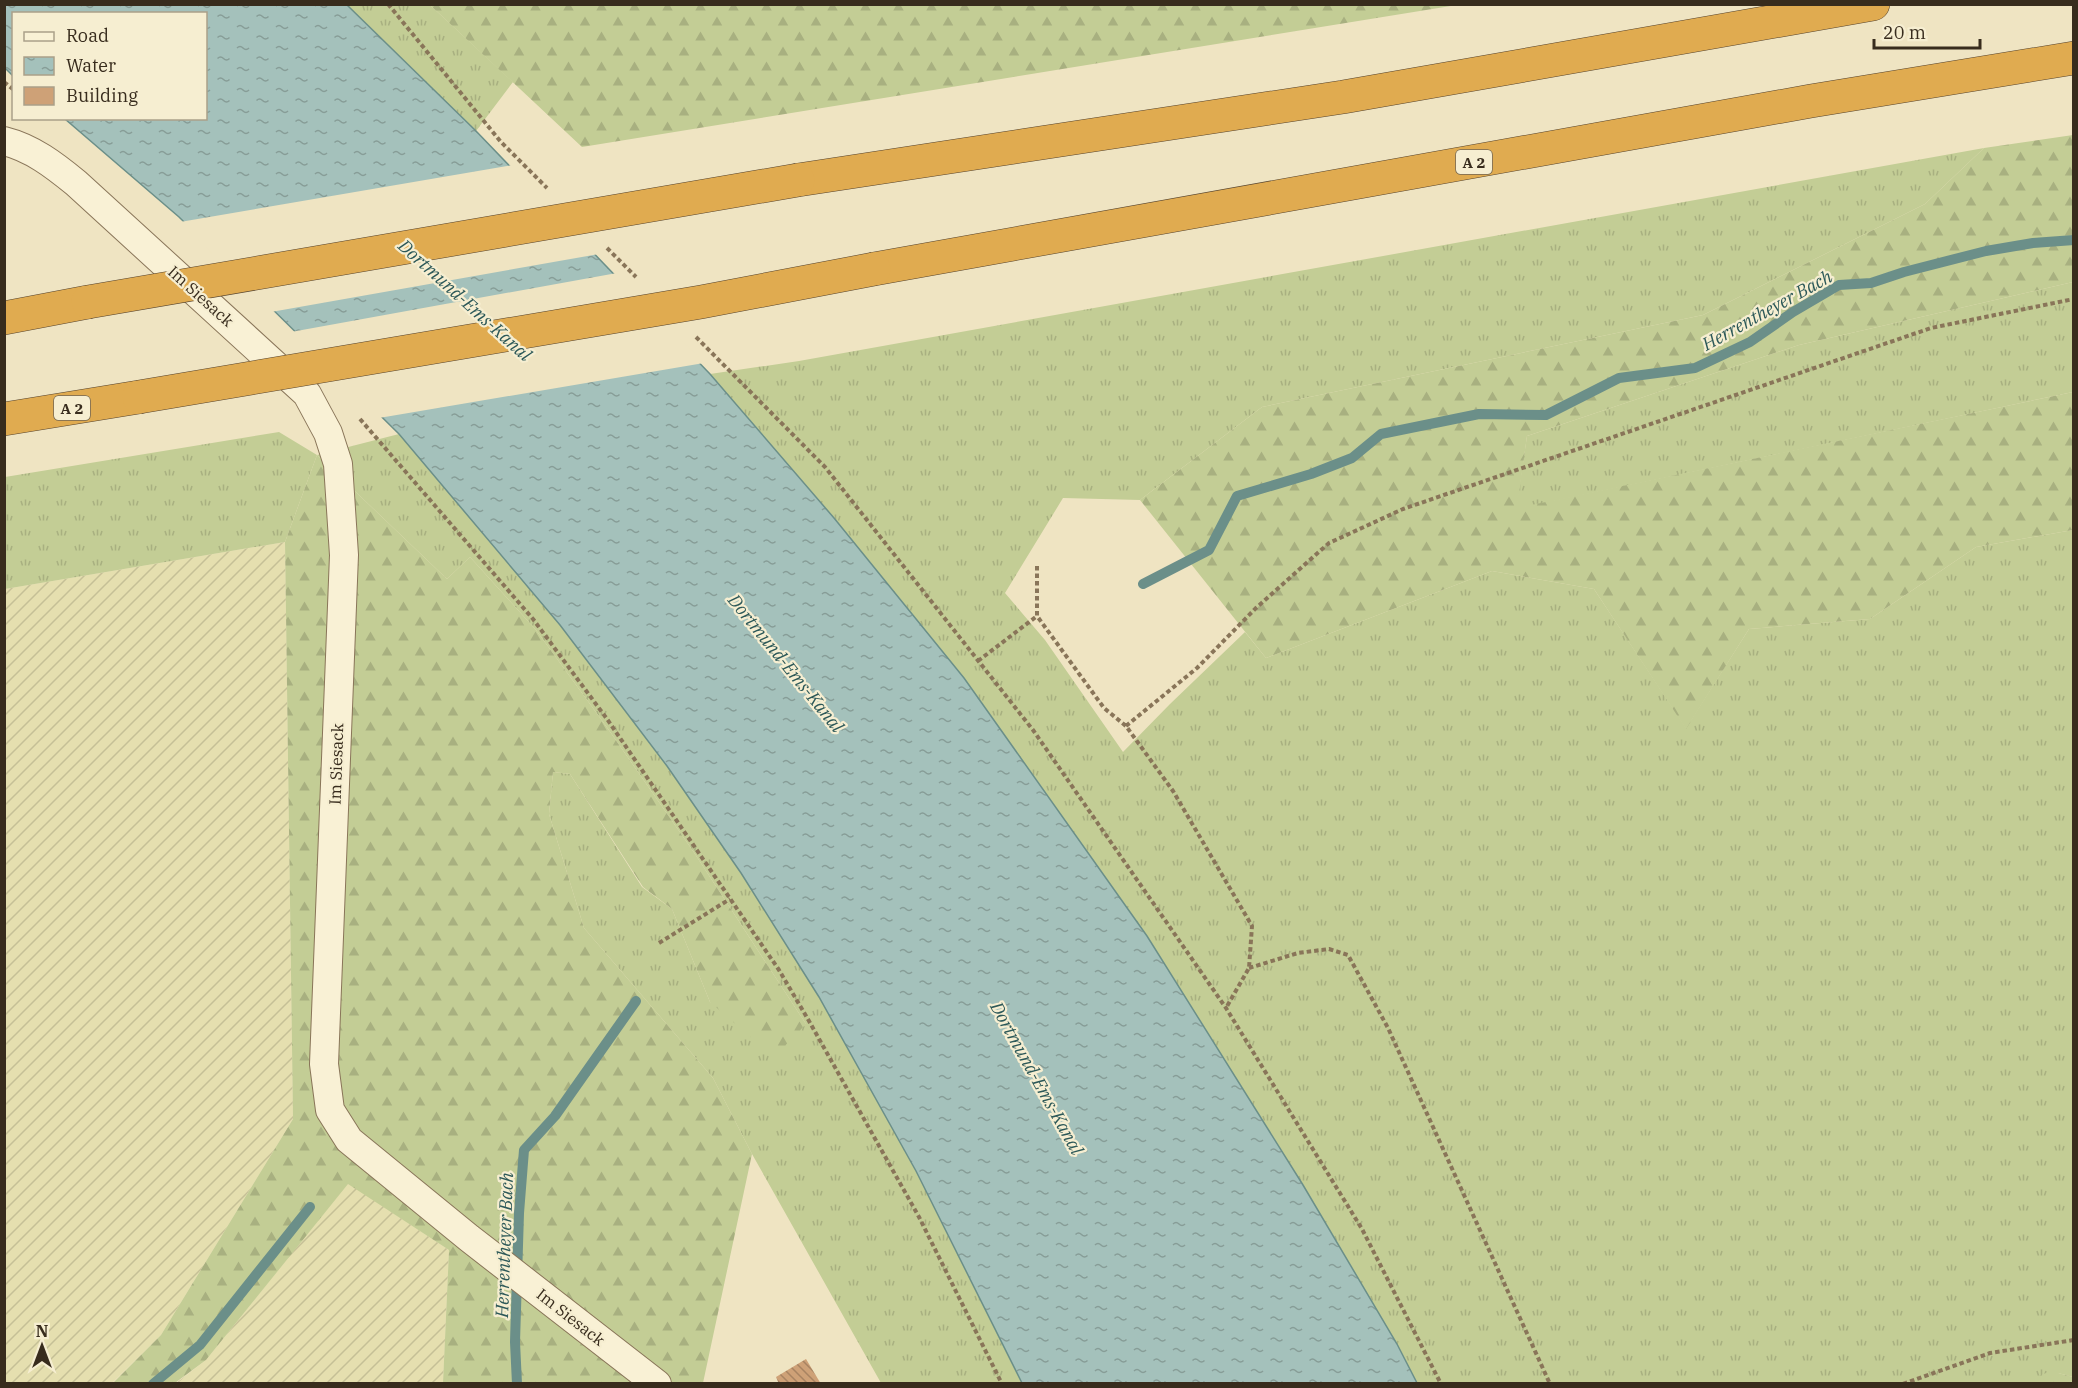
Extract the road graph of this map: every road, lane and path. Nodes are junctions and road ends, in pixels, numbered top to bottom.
1 (388, 4) edge
2 (1873, 4) edge
3 (2073, 58) edge
4 (4, 141) edge
5 (551, 192) dead end
6 (601, 242) dead end
7 (643, 284) dead end
8 (2073, 299) edge
9 (4, 318) edge
10 (692, 334) dead end
11 (356, 415) dead end
12 (4, 419) edge
13 (1037, 566) dead end
14 (1037, 616) junction
15 (978, 661) junction
16 (1126, 726) junction
17 (730, 899) junction
18 (659, 943) dead end
19 (1250, 968) junction
20 (1226, 1008) junction
21 (2073, 1340) edge
22 (657, 1383) edge
23 (1002, 1383) edge
24 (1441, 1383) edge
25 (1550, 1383) edge
26 (1902, 1383) edge

1 - 5 path
2 - 9 highway, bridge
3 - 12 highway, A 2, bridge
4 - 22 street, Im Siesack
6 - 7 path
8 - 16 path
10 - 15 path
11 - 17 path
13 - 14 path
14 - 15 path
14 - 16 path
15 - 20 path
16 - 19 path
17 - 18 path
17 - 23 path
19 - 20 path
19 - 25 path
20 - 24 path
21 - 26 path

